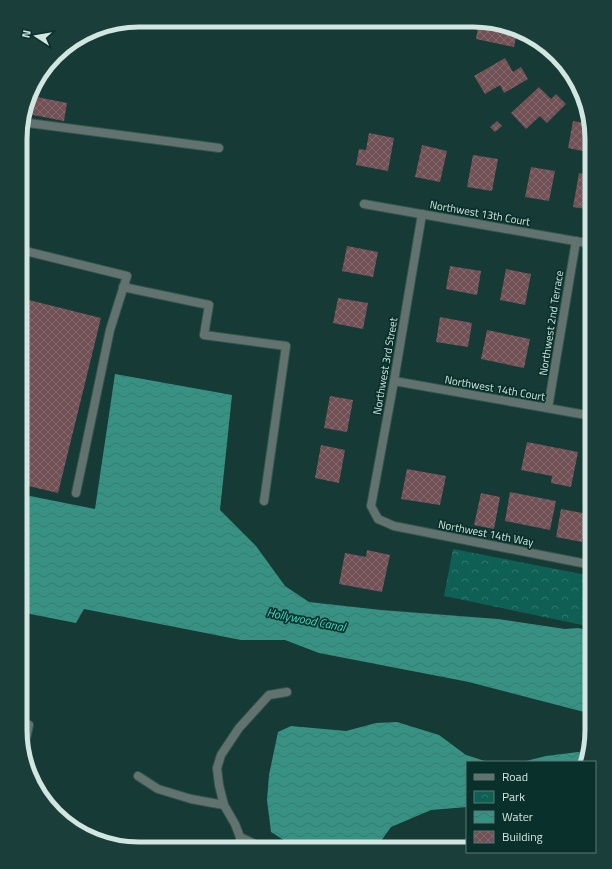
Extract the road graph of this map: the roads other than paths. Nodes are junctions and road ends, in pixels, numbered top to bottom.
1 (28, 123) edge
2 (219, 148) dead end
3 (364, 204) dead end
4 (422, 214) junction
5 (576, 241) junction
6 (585, 243) edge
7 (27, 251) edge
8 (123, 287) junction
9 (394, 381) junction
10 (548, 408) junction
11 (585, 415) edge
12 (76, 493) dead end
13 (264, 501) dead end
14 (378, 519) joint
15 (585, 564) edge
16 (287, 692) dead end
17 (29, 725) dead end
18 (27, 733) edge
19 (138, 776) dead end
20 (224, 805) junction
21 (240, 837) junction
22 (240, 842) edge
23 (250, 842) edge

1 - 2 street
3 - 4 street, Northwest 13th Court
4 - 5 street, Northwest 13th Court
4 - 9 street, Northwest 3rd Street
5 - 6 street, Northwest 13th Court
5 - 10 street, Northwest 2nd Terrace
7 - 8 street
8 - 12 street
8 - 13 street
9 - 10 street, Northwest 14th Court
9 - 14 street, Northwest 3rd Street
10 - 11 street, Northwest 14th Court
14 - 15 street, Northwest 14th Way
16 - 20 street
17 - 18 street
19 - 20 street
20 - 21 street
21 - 22 street
21 - 23 street

